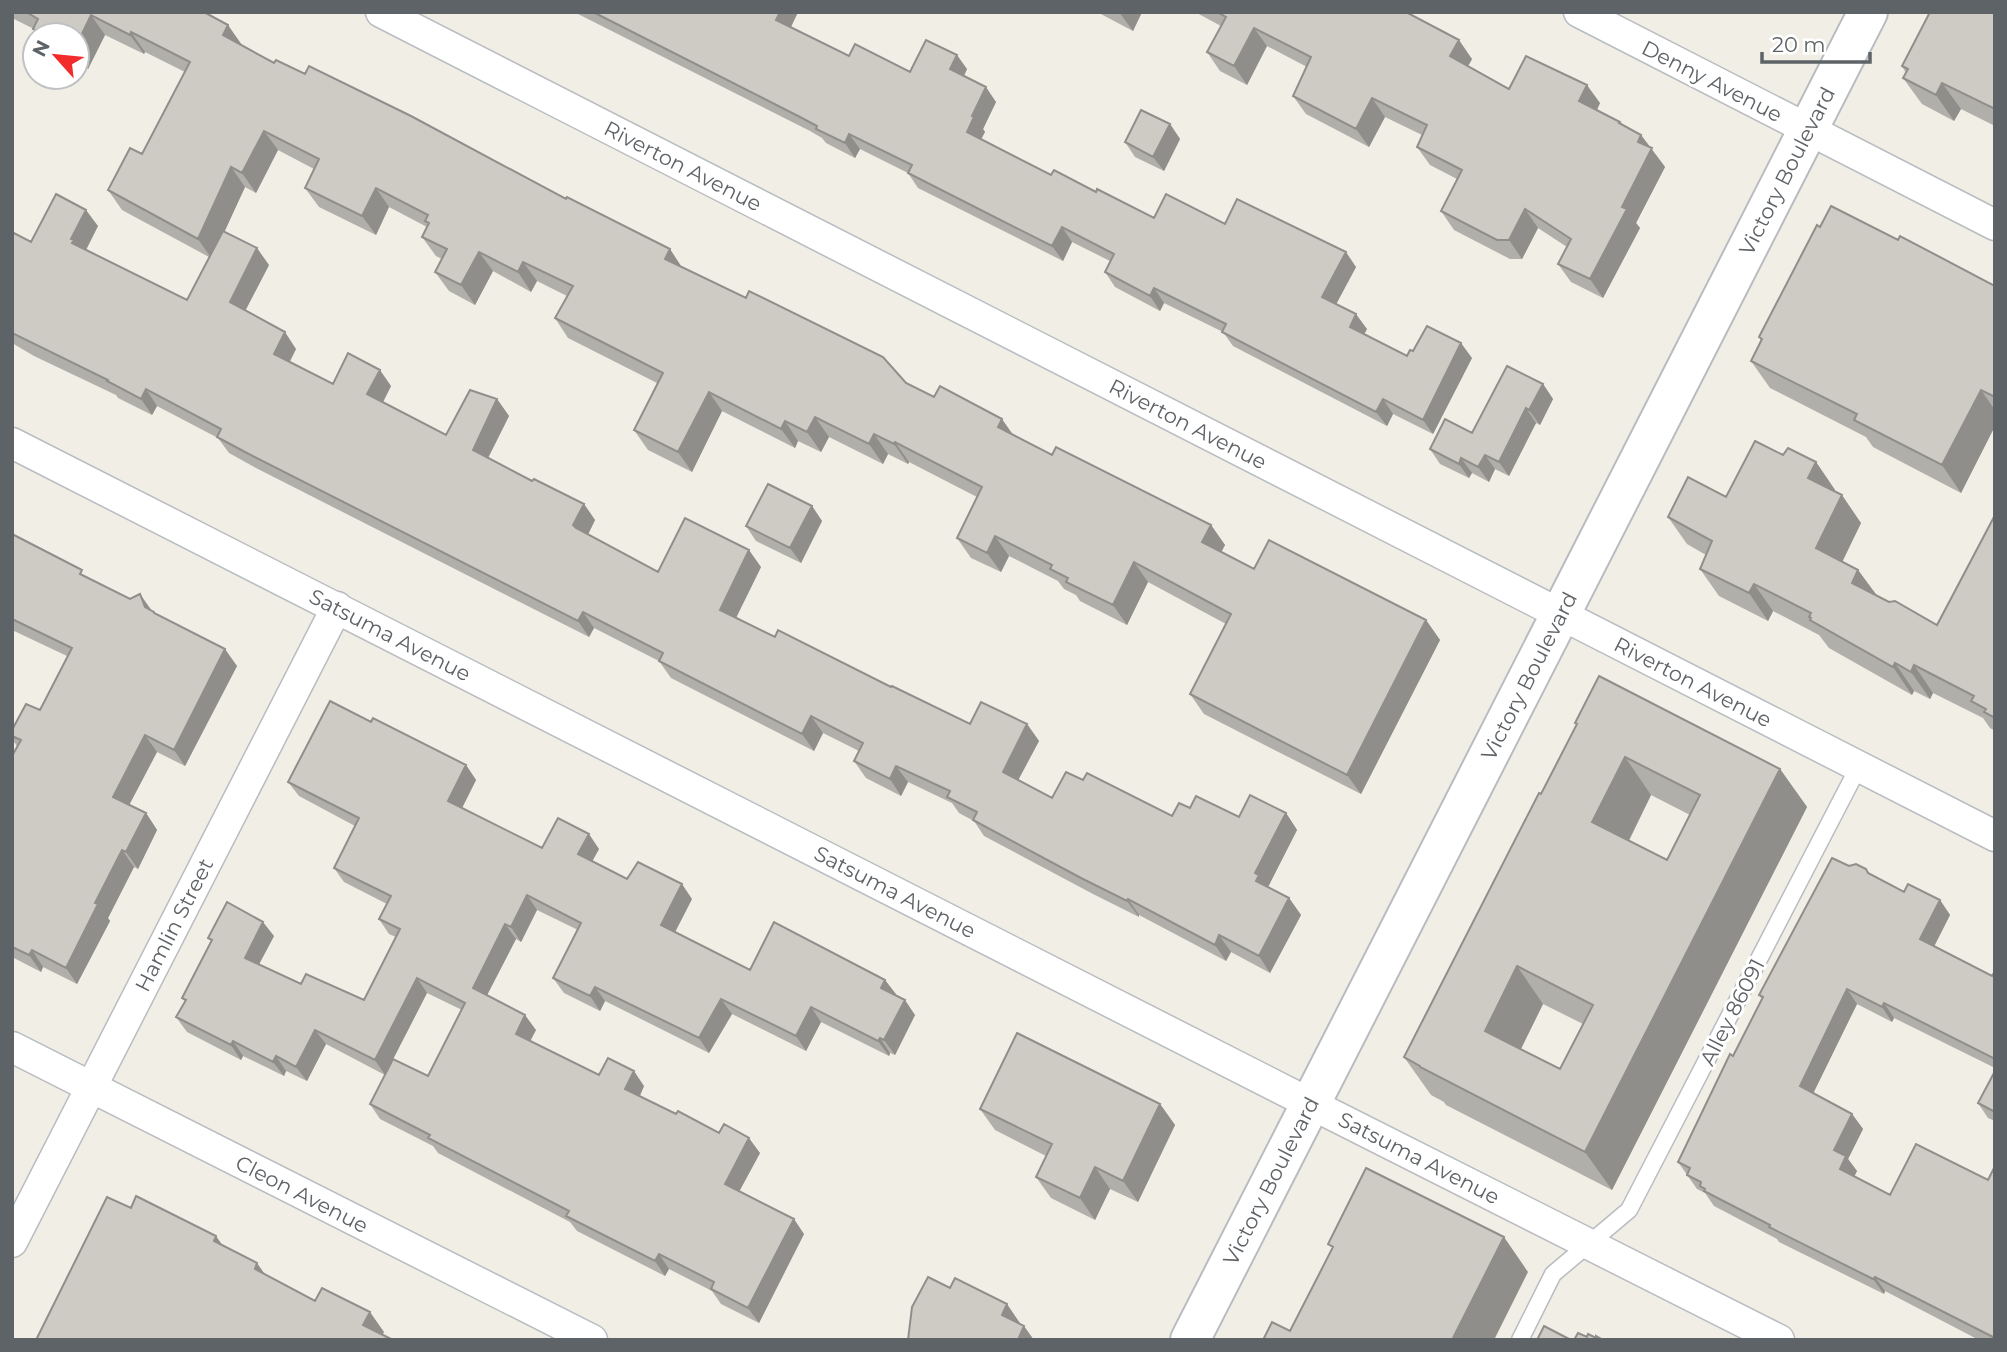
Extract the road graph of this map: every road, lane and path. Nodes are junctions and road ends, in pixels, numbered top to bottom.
1 (381, 12) edge
2 (1579, 12) edge
3 (1868, 12) edge
4 (1808, 131) junction
5 (1995, 225) edge
6 (12, 443) edge
7 (337, 607) junction
8 (1560, 615) junction
9 (1859, 766) junction
10 (1995, 835) edge
11 (12, 1047) edge
12 (91, 1087) junction
13 (1309, 1103) junction
14 (12, 1242) edge
15 (1589, 1244) junction
16 (592, 1340) edge
17 (1191, 1340) edge
18 (1520, 1340) edge
19 (1779, 1340) edge

1 - 8 street, Riverton Avenue
2 - 4 street, Denny Avenue
3 - 4 main road, Victory Boulevard
4 - 5 street, Denny Avenue
4 - 8 main road, Victory Boulevard
6 - 7 street, Satsuma Avenue
7 - 12 street, Hamlin Street
7 - 13 street, Satsuma Avenue
8 - 9 street, Riverton Avenue
8 - 13 main road, Victory Boulevard
9 - 10 street, Riverton Avenue
9 - 15 lane, Alley 86091
11 - 12 street, Cleon Avenue
12 - 14 street, Hamlin Street
12 - 16 street, Cleon Avenue
13 - 15 street, Satsuma Avenue
13 - 17 main road, Victory Boulevard
15 - 18 lane, Alley 86091
15 - 19 street, Satsuma Avenue

